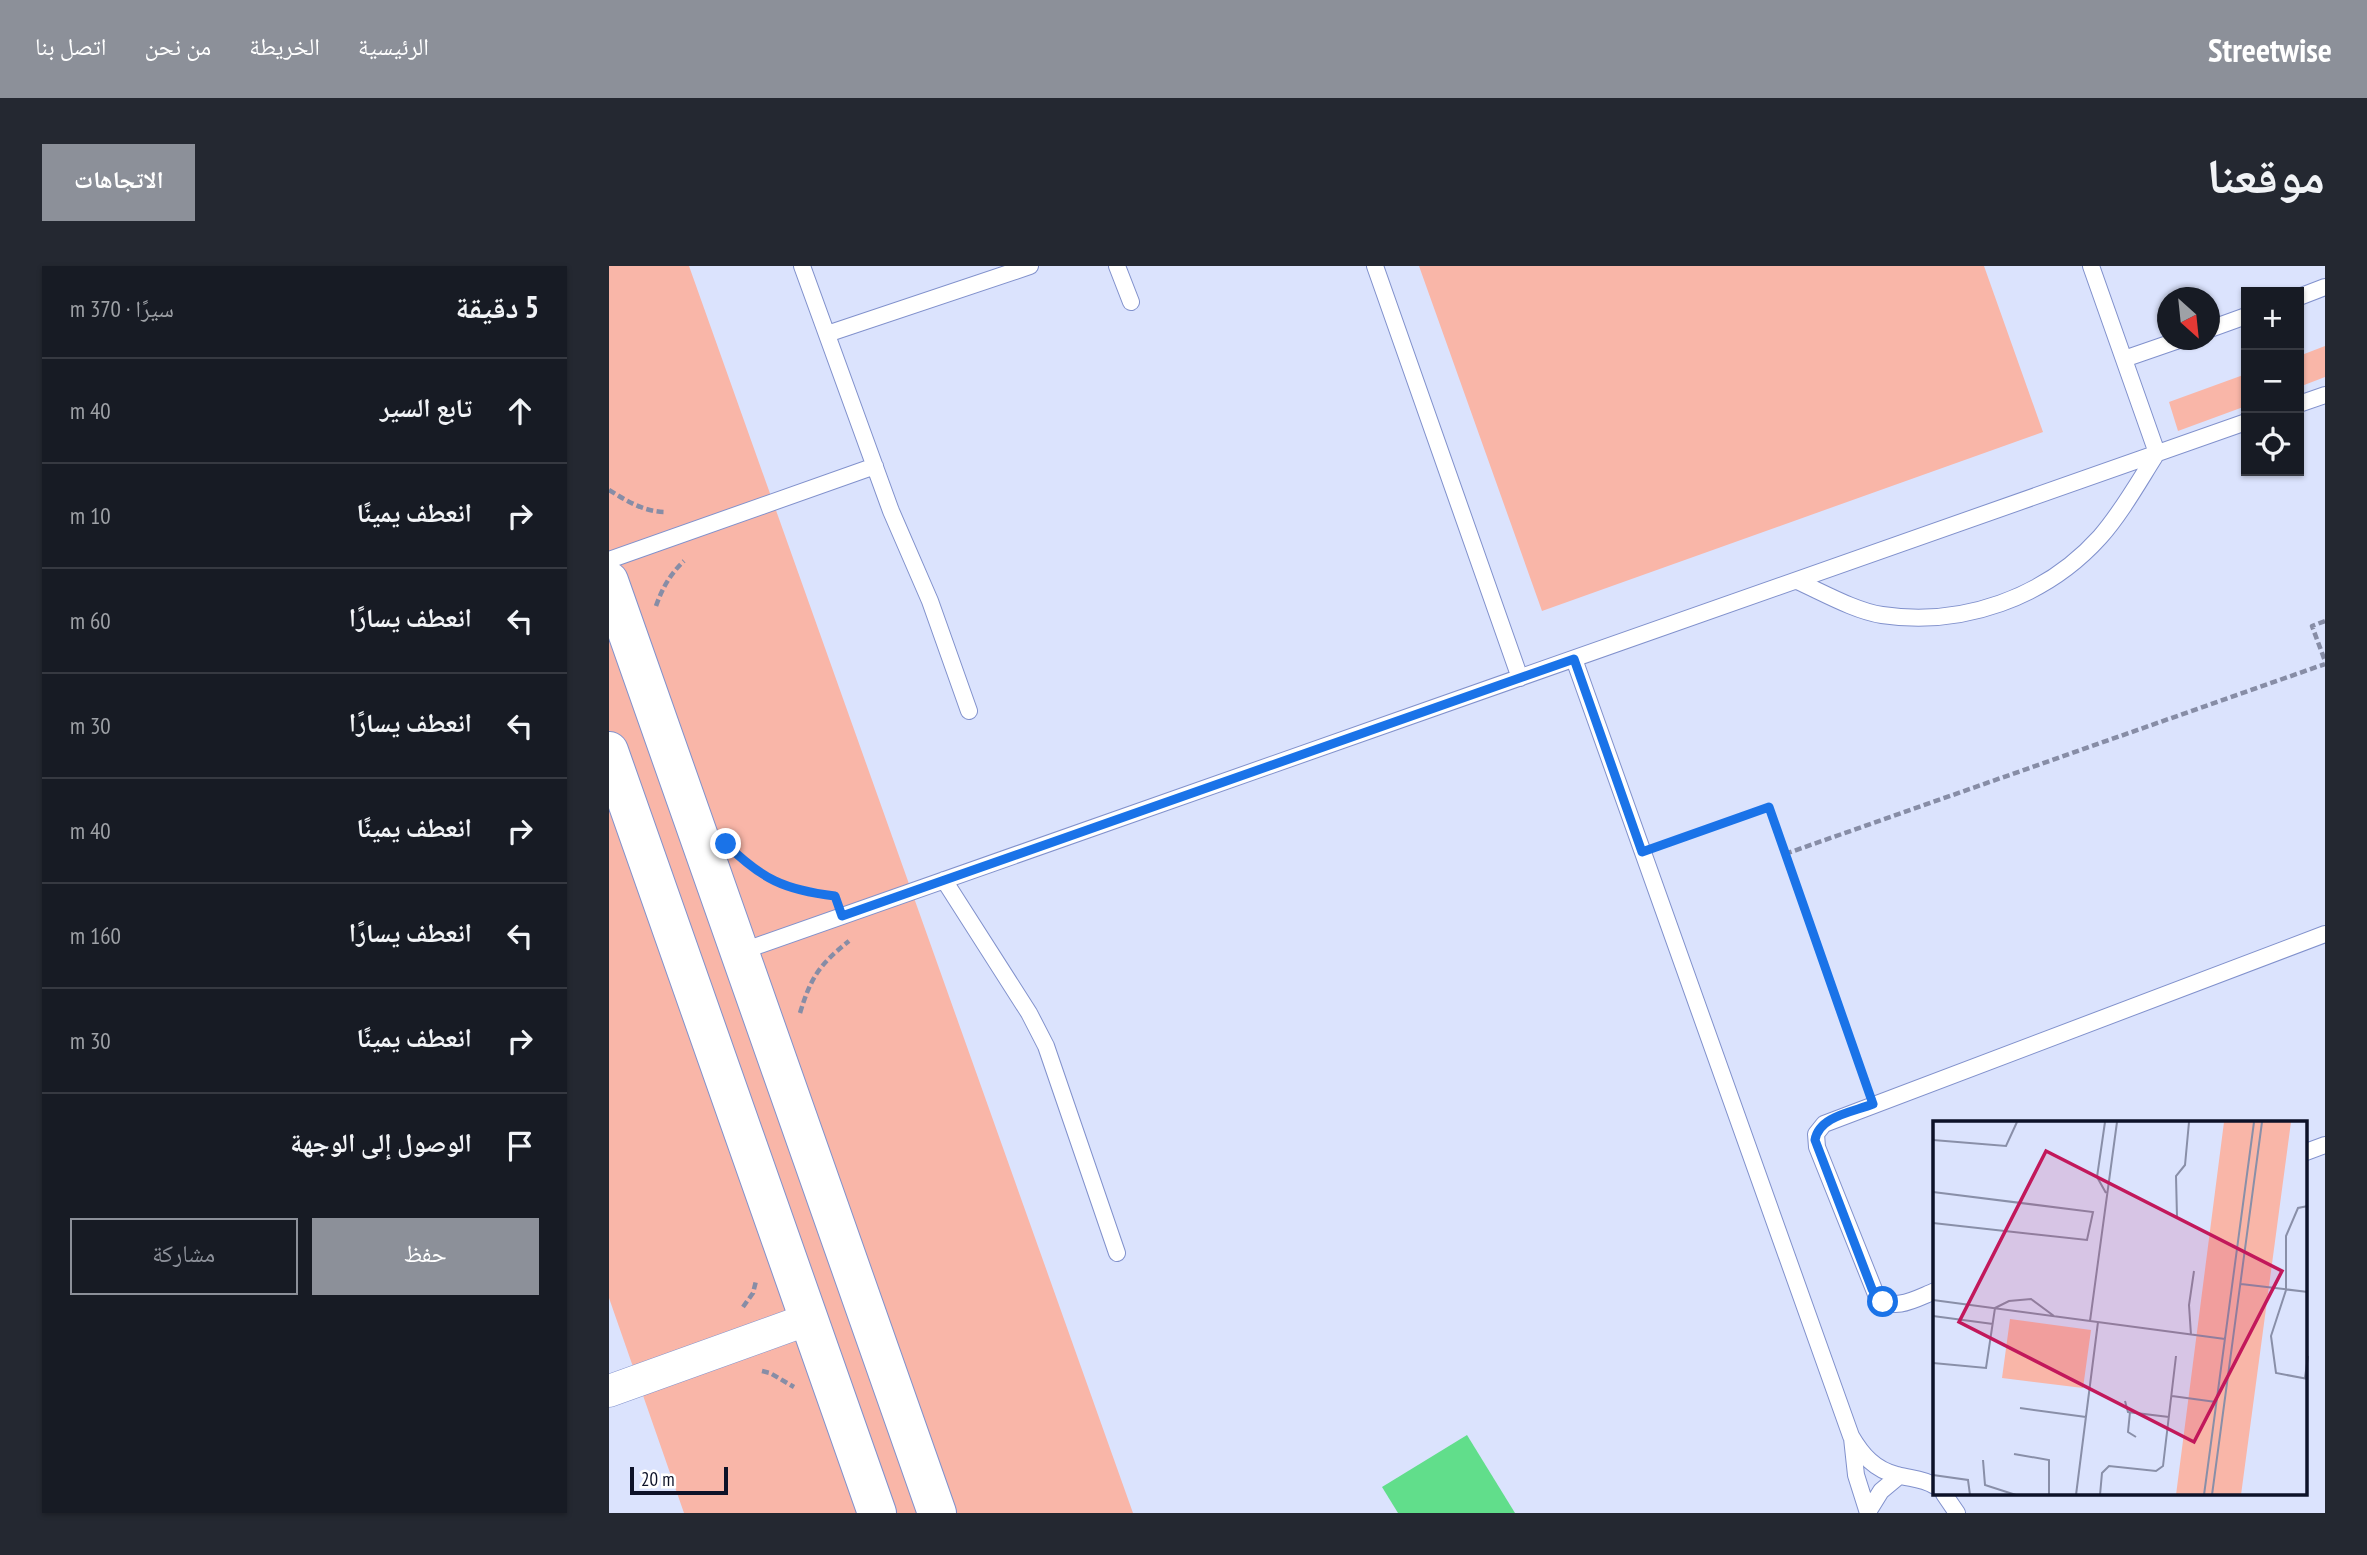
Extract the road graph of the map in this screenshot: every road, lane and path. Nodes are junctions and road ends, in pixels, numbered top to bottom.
1 (802, 266) edge
2 (1030, 266) edge
3 (1117, 266) edge
4 (1375, 266) edge
5 (2091, 266) edge
6 (2325, 288) edge
7 (2304, 295) edge
8 (1131, 302) dead end
9 (2241, 318) edge
10 (2220, 325) edge
11 (827, 334) junction
12 (2157, 348) edge
13 (2124, 359) junction
14 (2325, 395) edge
15 (2304, 402) edge
16 (2241, 424) edge
17 (2157, 453) junction
18 (875, 466) junction
19 (609, 490) edge
20 (689, 532) junction
21 (609, 560) edge
22 (609, 581) edge
23 (1797, 581) junction
24 (654, 612) dead end
25 (2325, 621) edge
26 (1574, 659) junction
27 (2325, 663) edge
28 (1520, 678) junction
29 (969, 711) dead end
30 (609, 751) edge
31 (1642, 852) junction
32 (1785, 854) junction
33 (741, 858) dead end
34 (944, 880) junction
35 (842, 916) junction
36 (2325, 934) edge
37 (740, 953) junction
38 (800, 1025) dead end
39 (1873, 1104) junction
40 (2325, 1145) edge
41 (2308, 1151) edge
42 (1117, 1253) dead end
43 (1933, 1292) edge
44 (809, 1319) junction
45 (609, 1391) edge
46 (1851, 1436) junction
47 (1899, 1476) junction
48 (1933, 1485) edge
49 (1945, 1496) edge
50 (877, 1513) edge
51 (937, 1513) edge
52 (1868, 1513) edge
53 (1957, 1513) edge

1 - 11 lane
2 - 11 lane
3 - 8 lane
4 - 28 lane
5 - 13 lane
6 - 7 lane
9 - 10 lane
11 - 18 lane
12 - 13 lane
13 - 17 lane
14 - 15 lane
16 - 17 lane
17 - 23 lane
17 - 23 lane
18 - 20 lane
18 - 29 lane
19 - 20 path
20 - 21 lane
20 - 24 path
22 - 37 street
23 - 26 lane
25 - 27 path
26 - 28 lane
26 - 31 lane
27 - 32 path
28 - 34 lane
30 - 44 street
31 - 32 path
31 - 46 lane
32 - 39 path
33 - 35 path
34 - 35 lane
34 - 42 lane
35 - 37 lane
35 - 38 path
36 - 39 lane
37 - 51 street
39 - 43 lane
40 - 41 lane
44 - 45 street
44 - 50 street
46 - 47 lane
46 - 52 lane
47 - 48 lane
47 - 52 lane
49 - 53 lane

